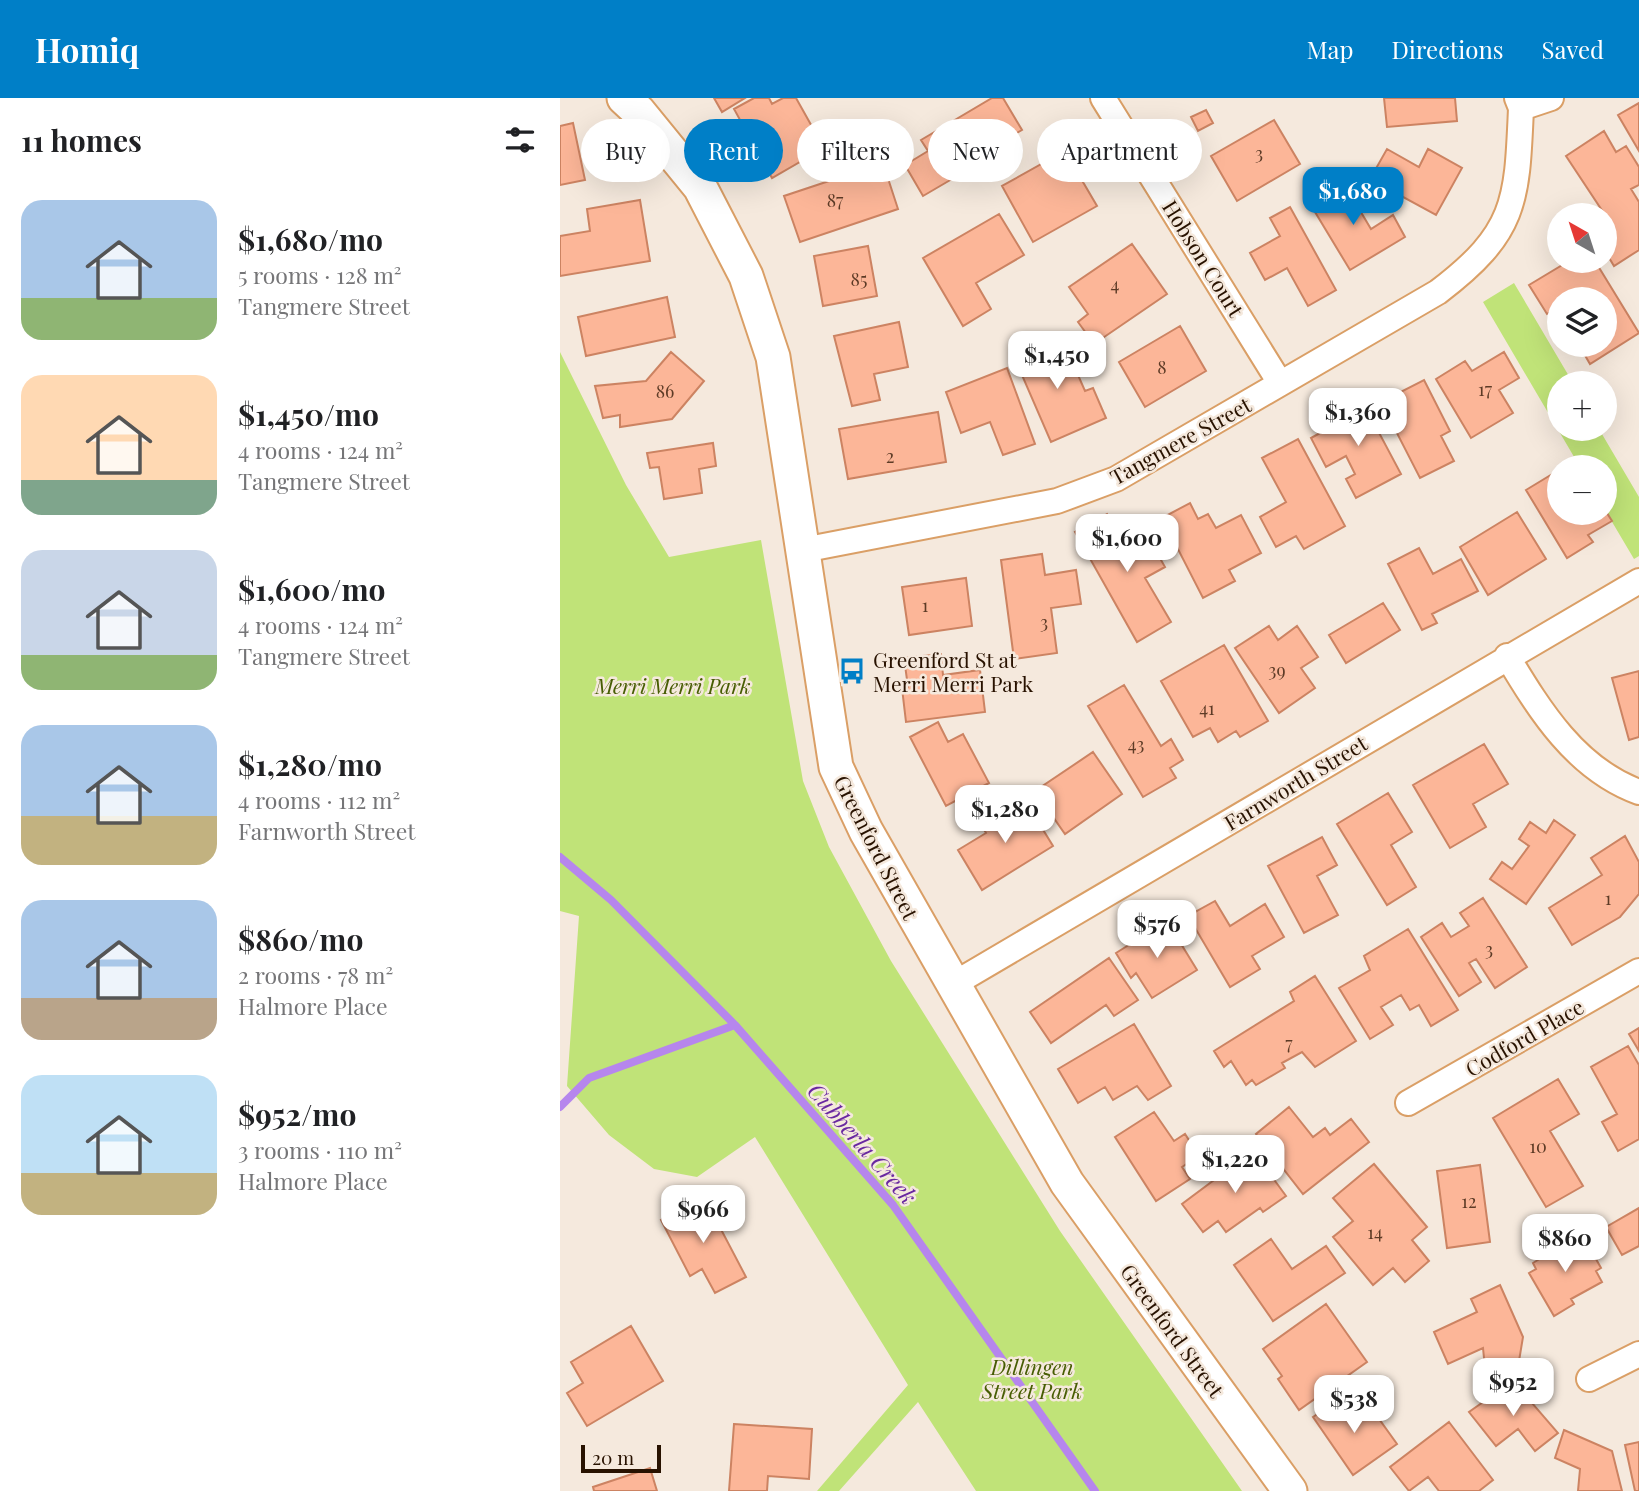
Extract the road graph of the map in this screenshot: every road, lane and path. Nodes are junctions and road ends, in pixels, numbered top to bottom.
1 (624, 98) edge
2 (1103, 98) edge
3 (1551, 98) edge
4 (1519, 103) edge
5 (1280, 383) junction
6 (803, 550) junction
7 (1639, 581) edge
8 (1507, 656) junction
9 (1639, 792) edge
10 (1639, 971) edge
11 (952, 985) junction
12 (1408, 1103) dead end
13 (1639, 1354) edge
14 (1589, 1379) dead end
15 (1290, 1491) edge

1 - 6 street, Greenford Street
2 - 5 street, Hobson Court
3 - 4 street
4 - 5 street, Tangmere Street
5 - 6 street, Tangmere Street
6 - 11 street, Greenford Street
7 - 8 street, Farnworth Street
8 - 9 street
8 - 11 street, Farnworth Street
10 - 12 street, Codford Place
11 - 15 street, Greenford Street
13 - 14 street

